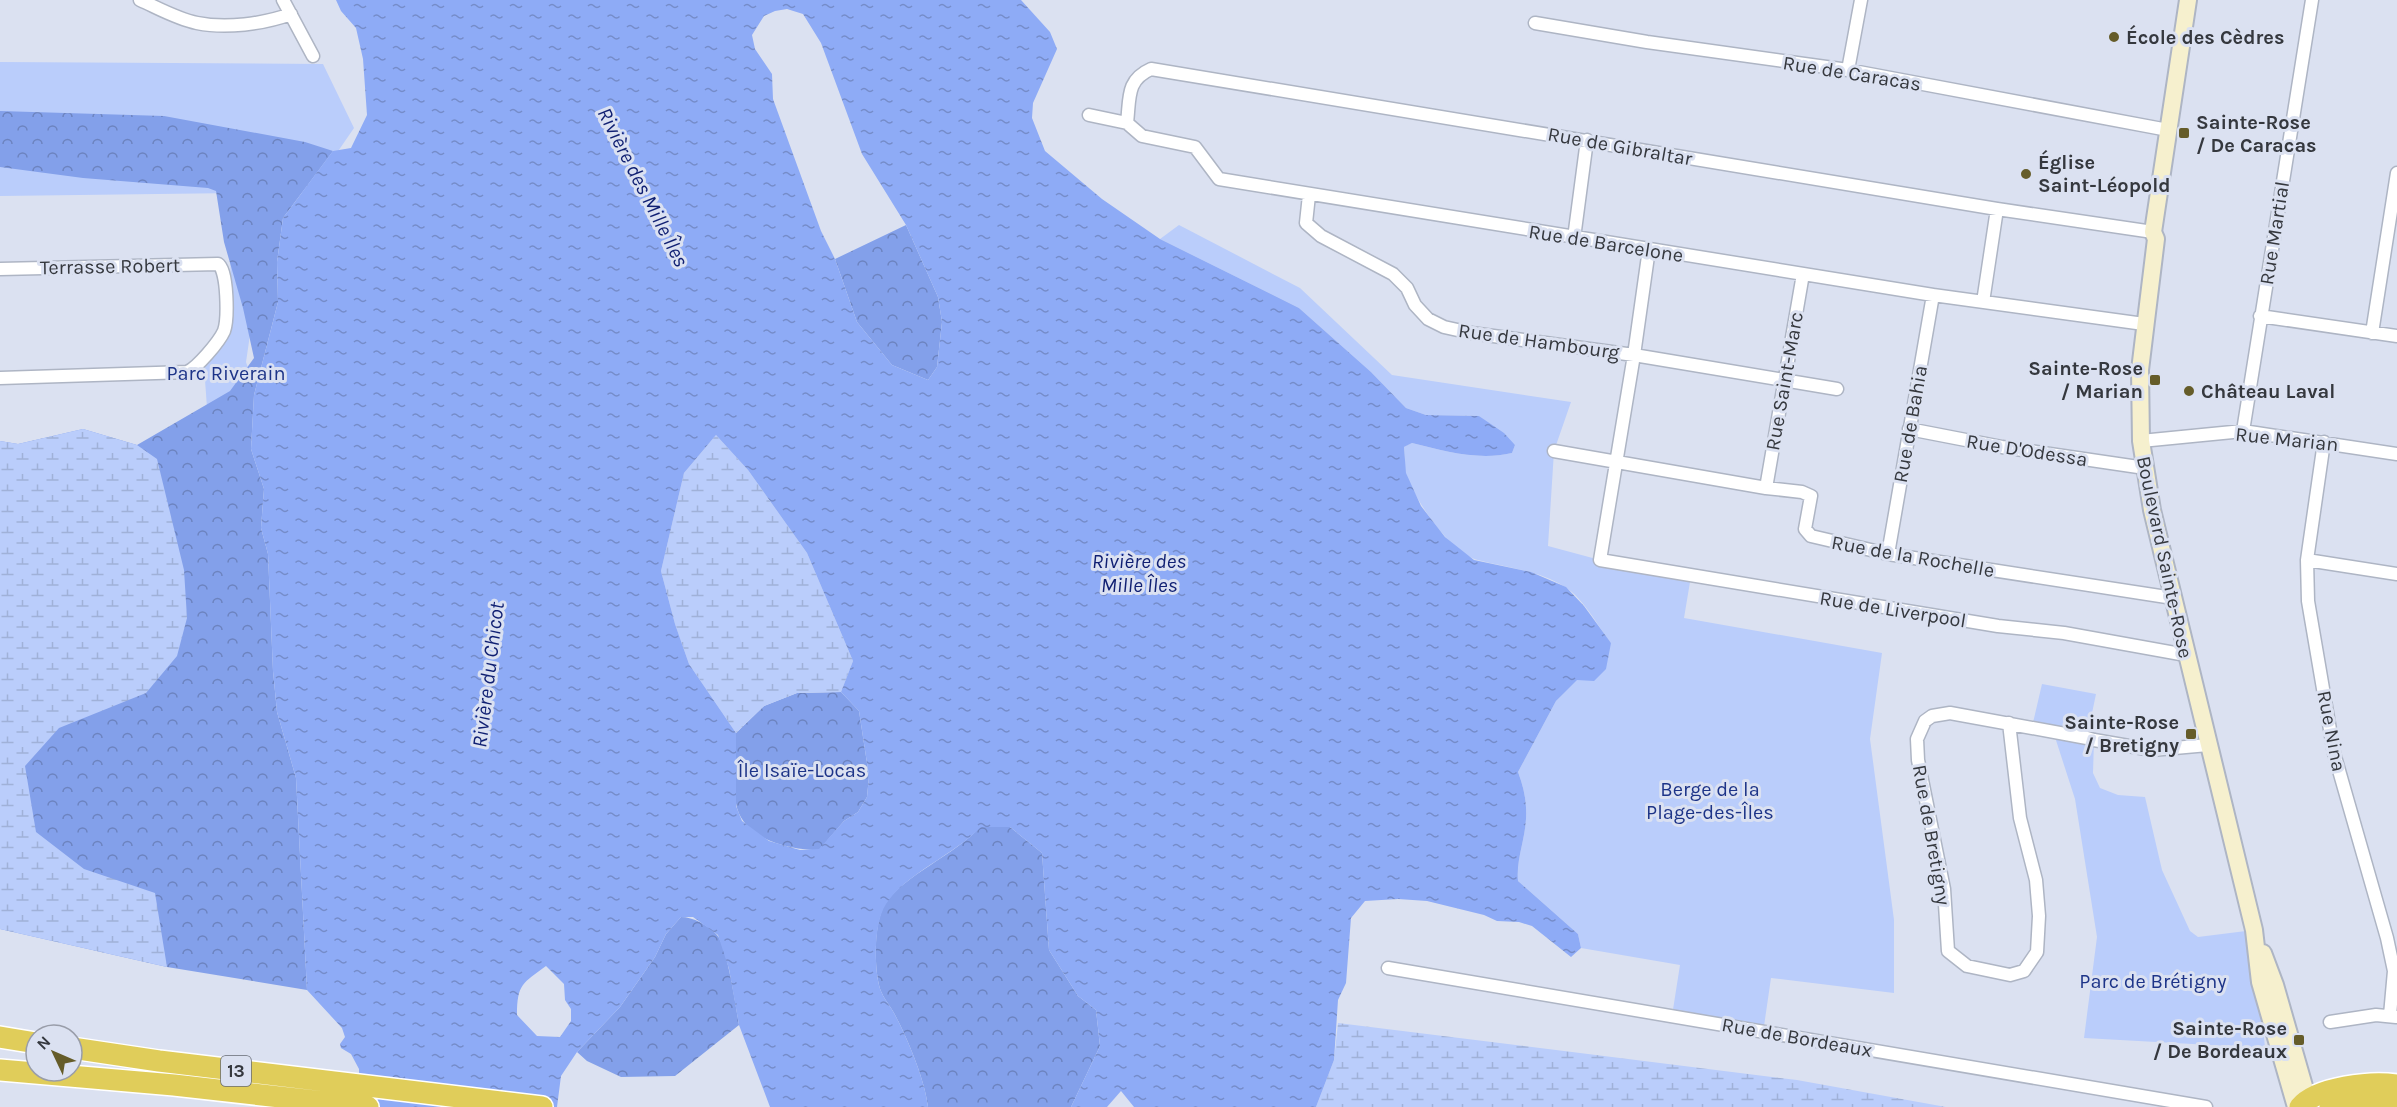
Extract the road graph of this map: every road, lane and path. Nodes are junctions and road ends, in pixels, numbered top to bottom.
1 (140, 0) edge
2 (283, 0) edge
3 (1861, 0) edge
4 (2188, 0) edge
5 (2312, 0) edge
6 (291, 14) junction
7 (1534, 23) dead end
8 (314, 56) dead end
9 (1848, 70) junction
10 (1089, 115) dead end
11 (1127, 123) junction
12 (2168, 130) junction
13 (1587, 140) junction
14 (2397, 173) edge
15 (1309, 195) junction
16 (1997, 209) junction
17 (2153, 232) junction
18 (1574, 238) junction
19 (1649, 249) junction
20 (0, 269) edge
21 (1803, 274) junction
22 (1933, 295) junction
23 (1983, 302) junction
24 (2260, 316) junction
25 (2144, 324) junction
26 (2372, 333) junction
27 (2397, 336) edge
28 (1635, 355) junction
29 (0, 378) edge
30 (1783, 380) junction
31 (1838, 389) dead end
32 (1909, 429) junction
33 (2243, 431) junction
34 (2141, 441) junction
35 (2324, 442) junction
36 (1554, 451) dead end
37 (2397, 454) edge
38 (1616, 461) junction
39 (2145, 468) junction
40 (1766, 488) junction
41 (1888, 554) junction
42 (2307, 560) junction
43 (2397, 574) edge
44 (2173, 598) junction
45 (2186, 655) junction
46 (2009, 723) junction
47 (2208, 744) junction
48 (1388, 968) dead end
49 (2393, 1016) edge
50 (2330, 1022) dead end
51 (0, 1037) edge
52 (24, 1041) edge
53 (84, 1050) edge
54 (0, 1070) edge
55 (2397, 1084) edge
56 (321, 1091) junction
57 (2397, 1102) edge
58 (2303, 1105) edge
59 (2340, 1106) edge
60 (368, 1107) edge
61 (542, 1107) edge
62 (2206, 1107) edge

1 - 6 street
2 - 6 street
3 - 9 street
4 - 12 street, Boulevard Sainte-Rose
5 - 24 street, Rue Martial
6 - 8 street
7 - 9 street, Rue de Caracas
9 - 12 street, Rue de Caracas
10 - 11 street, Rue de Barcelone
11 - 13 street, Rue de Gibraltar
11 - 15 street, Rue de Barcelone
12 - 17 street, Boulevard Sainte-Rose
13 - 16 street, Rue de Gibraltar
13 - 18 street
14 - 26 street
15 - 18 street, Rue de Barcelone
15 - 28 street, Rue de Hambourg
16 - 17 street, Rue de Gibraltar
16 - 23 street
17 - 25 street, Boulevard Sainte-Rose
18 - 19 street, Rue de Barcelone
19 - 21 street, Rue de Barcelone
19 - 28 street
20 - 29 street, Terrasse Robert
21 - 22 street, Rue de Barcelone
21 - 30 street, Rue Saint-Marc
22 - 23 street, Rue de Barcelone
22 - 32 street, Rue de Bahia
23 - 25 street, Rue de Barcelone
24 - 26 street
24 - 33 street, Rue Martial
25 - 34 street, Boulevard Sainte-Rose
26 - 27 street
28 - 30 street, Rue de Hambourg
28 - 38 street
30 - 31 street, Rue de Hambourg
30 - 40 street, Rue Saint-Marc
32 - 39 street, Rue D'Odessa
32 - 41 street, Rue de Bahia
33 - 34 street, Rue Marian
33 - 35 street, Rue Marian
34 - 39 street, Boulevard Sainte-Rose
35 - 37 street, Rue Marian
35 - 42 street, Rue Nina
36 - 38 street, Rue de la Rochelle
38 - 40 street, Rue de la Rochelle
38 - 45 street, Rue de Liverpool
39 - 44 street, Boulevard Sainte-Rose
40 - 41 street, Rue de la Rochelle
41 - 44 street, Rue de la Rochelle
42 - 43 street
42 - 49 street, Rue Nina
44 - 45 street, Boulevard Sainte-Rose
45 - 47 street, Boulevard Sainte-Rose
46 - 46 street, Rue de Bretigny
46 - 47 street, Rue de Bretigny
47 - 58 street, Boulevard Sainte-Rose
48 - 62 street, Rue de Bordeaux
49 - 50 street
51 - 52 highway
53 - 56 highway, 13
54 - 56 highway, 13
55 - 58 highway
56 - 60 highway, 13
56 - 61 highway, 13
57 - 59 highway

